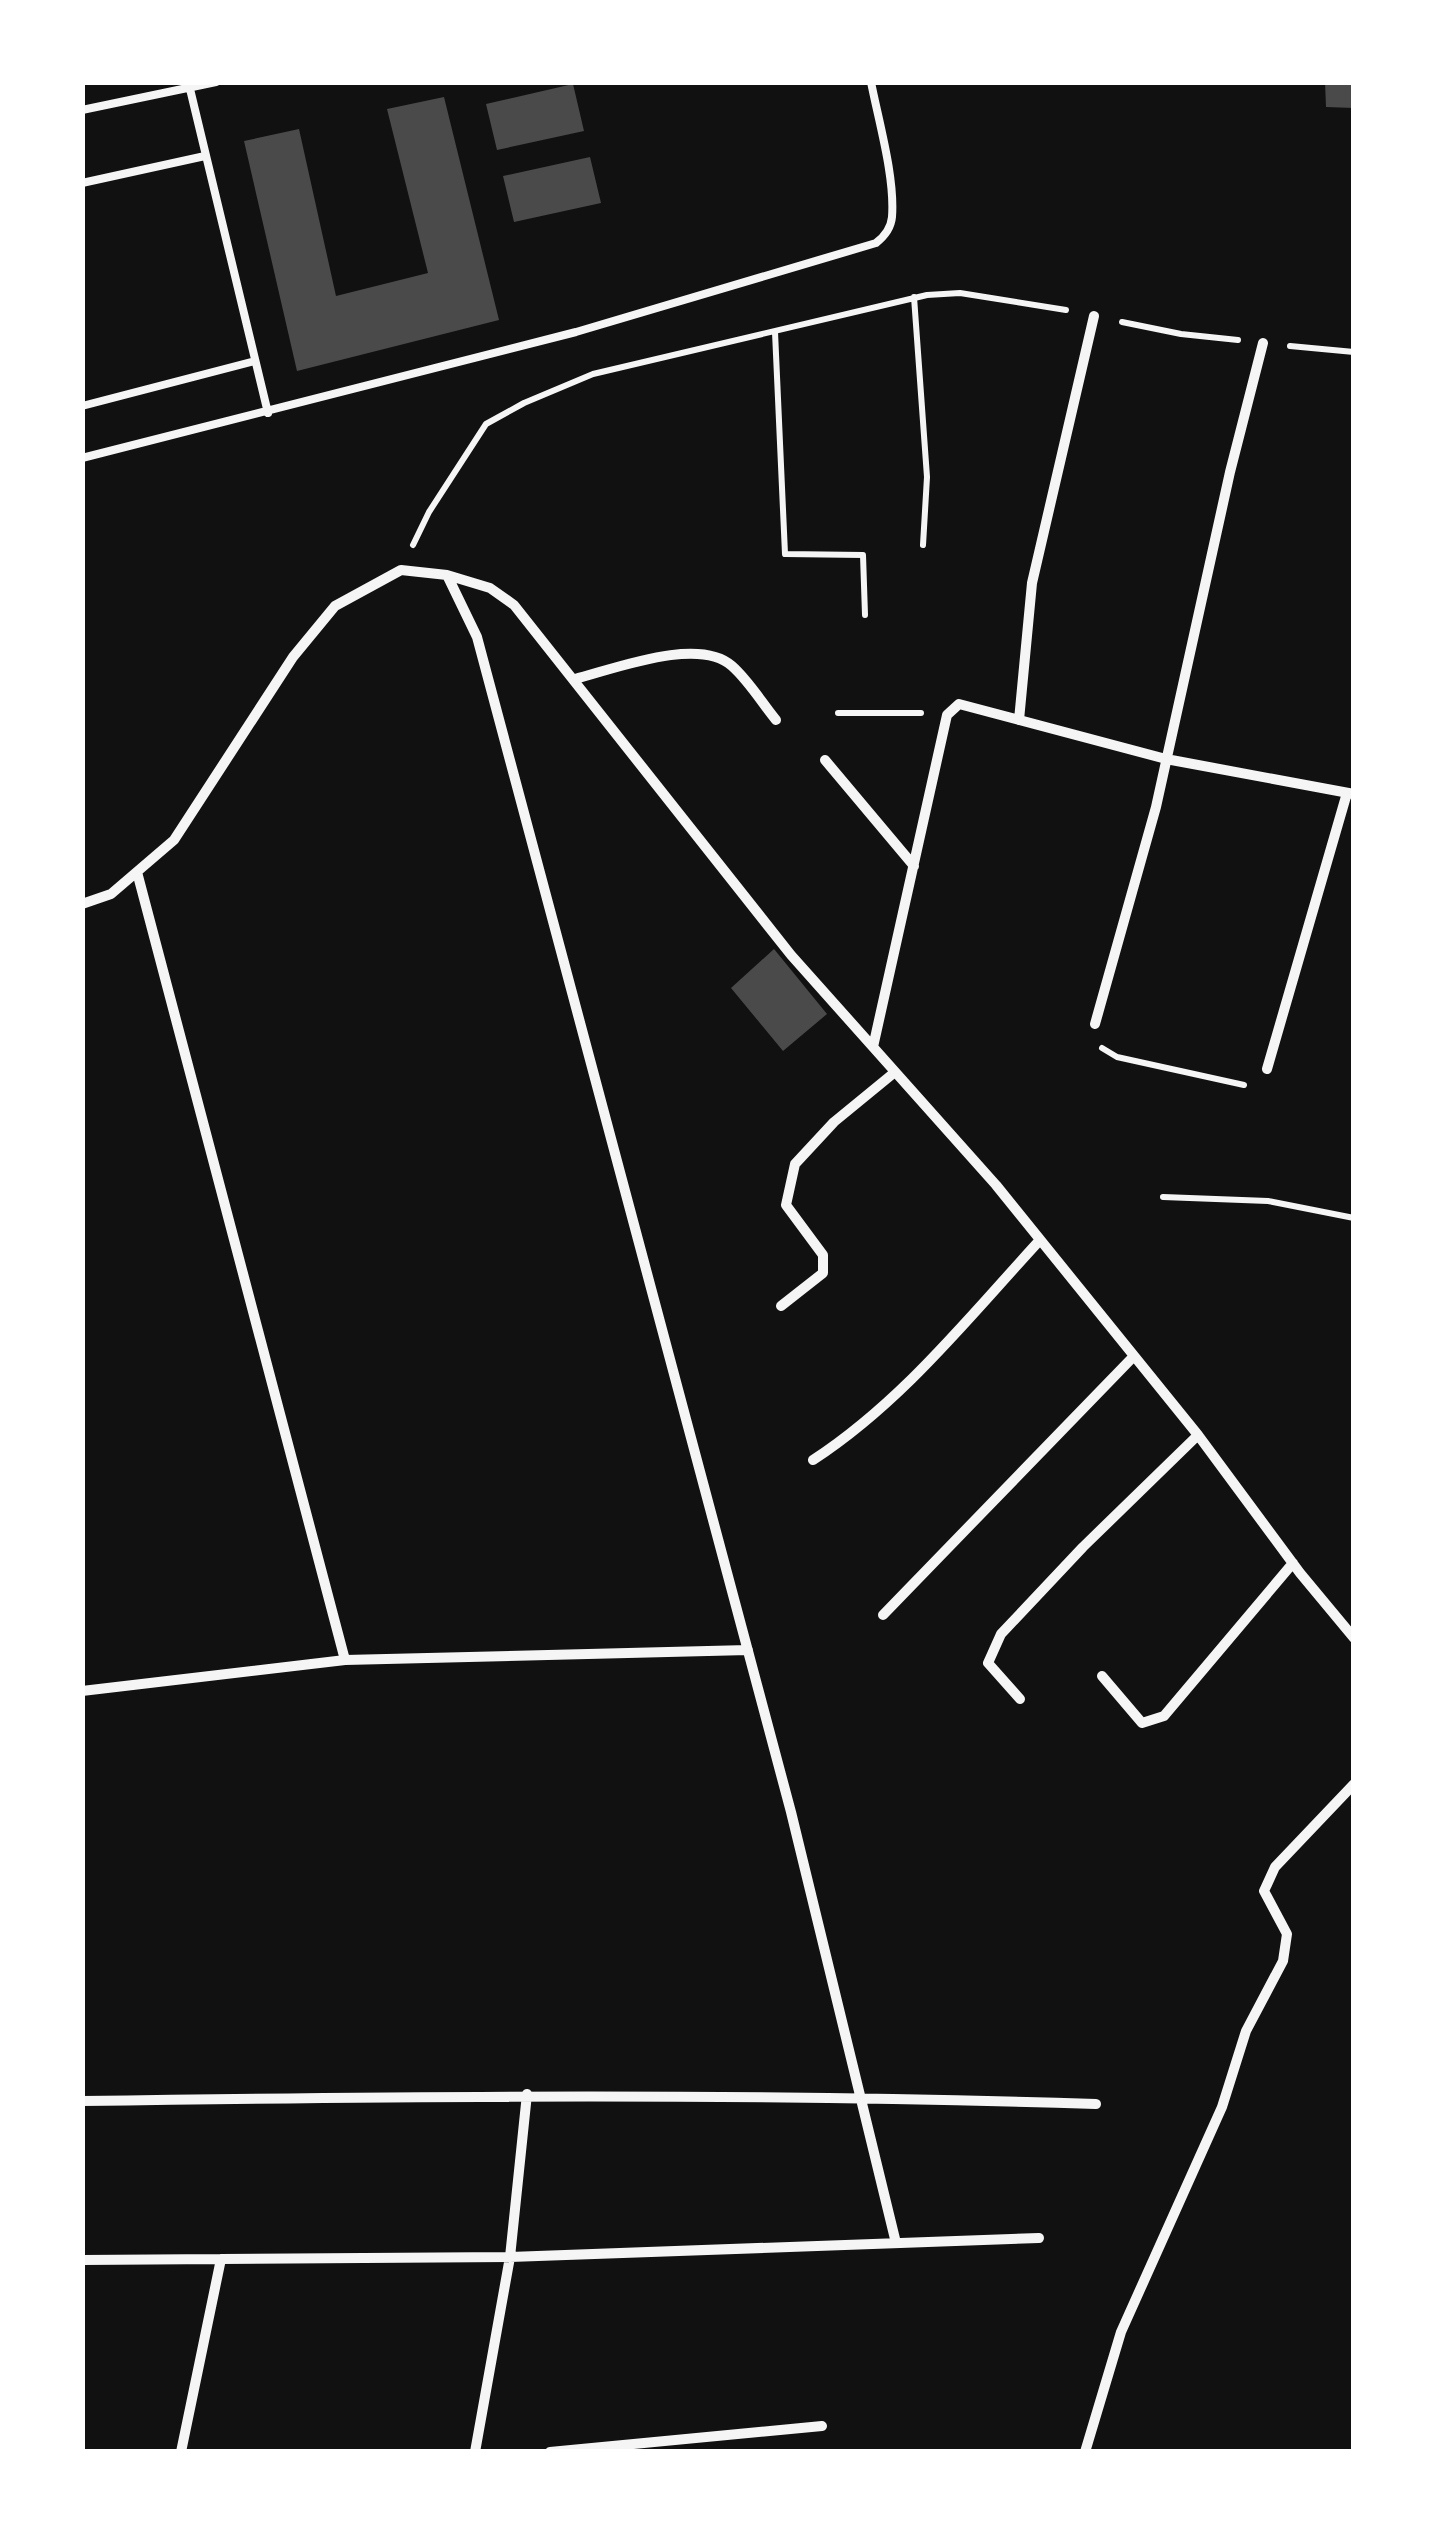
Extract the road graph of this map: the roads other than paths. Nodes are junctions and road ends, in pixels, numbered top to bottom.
1 (216, 82) edge
2 (871, 82) edge
3 (190, 89) junction
4 (82, 110) edge
5 (205, 156) junction
6 (82, 183) edge
7 (1094, 316) road end
8 (1263, 343) road end
9 (255, 361) junction
10 (82, 406) edge
11 (268, 413) junction
12 (82, 458) edge
13 (447, 575) junction
14 (575, 679) junction
15 (776, 720) dead end
16 (1019, 720) junction
17 (1166, 759) junction
18 (826, 760) dead end
19 (1350, 794) edge
20 (914, 866) junction
21 (137, 872) junction
22 (82, 904) edge
23 (1096, 1024) road end
24 (873, 1047) junction
25 (1267, 1069) road end
26 (895, 1072) junction
27 (1040, 1240) junction
28 (780, 1306) dead end
29 (1134, 1356) junction
30 (1198, 1435) junction
31 (813, 1460) dead end
32 (1292, 1563) junction
33 (883, 1616) dead end
34 (1354, 1638) edge
35 (748, 1650) junction
36 (345, 1660) junction
37 (1102, 1676) dead end
38 (82, 1691) edge
39 (1020, 1699) dead end
40 (1354, 1784) edge
41 (527, 2094) junction
42 (860, 2096) junction
43 (82, 2101) edge
44 (1096, 2104) dead end
45 (1039, 2238) dead end
46 (896, 2243) junction
47 (510, 2257) junction
48 (221, 2259) junction
49 (82, 2260) edge
50 (822, 2426) dead end
51 (181, 2452) edge
52 (475, 2452) edge
53 (550, 2452) edge
54 (1085, 2452) edge

1 - 3 lane
2 - 11 lane
3 - 4 lane
3 - 5 lane
5 - 6 lane
5 - 9 lane
7 - 16 street
8 - 17 street
9 - 10 lane
9 - 11 lane
11 - 12 lane
13 - 14 street
13 - 21 street
13 - 35 street
14 - 15 street
14 - 24 street
16 - 17 street
16 - 20 street
17 - 19 street
17 - 23 street
18 - 20 street
19 - 25 street
20 - 24 street
21 - 22 street
21 - 36 street
24 - 26 street
26 - 27 street
26 - 28 street
27 - 29 street
27 - 31 street
29 - 30 street
29 - 33 street
30 - 32 street
30 - 39 street
32 - 34 street
32 - 37 street
35 - 36 street
35 - 42 street
36 - 38 street
40 - 54 street
41 - 42 street
41 - 43 street
41 - 47 street
42 - 44 street
42 - 46 street
45 - 46 street
46 - 47 street
47 - 48 street
47 - 52 street
48 - 49 street
48 - 51 street
50 - 53 street

